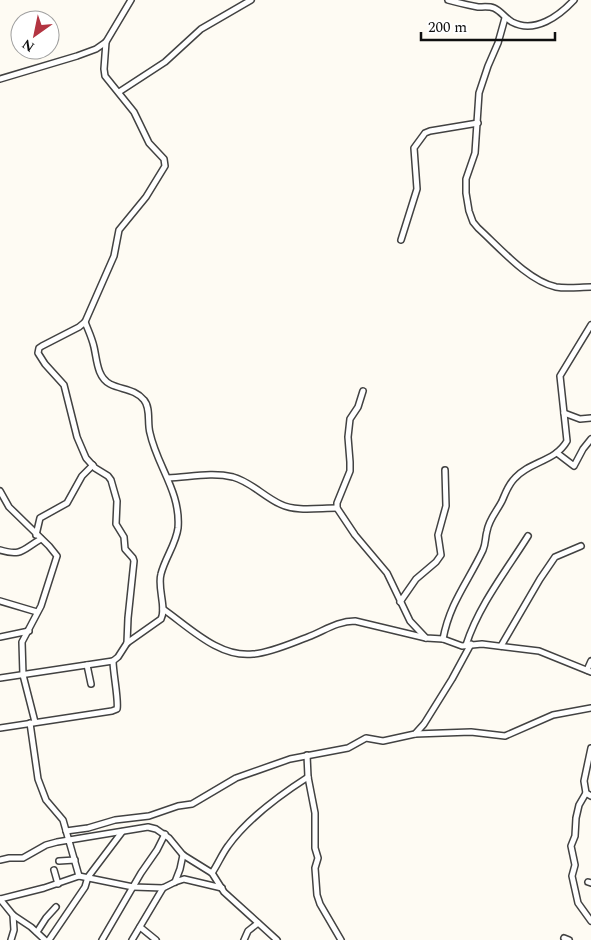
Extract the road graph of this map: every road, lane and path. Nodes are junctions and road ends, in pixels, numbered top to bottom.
1 (131, 0) edge
2 (251, 0) edge
3 (448, 0) edge
4 (574, 0) edge
5 (505, 18) junction
6 (106, 42) junction
7 (0, 79) edge
8 (119, 92) junction
9 (478, 122) junction
10 (401, 240) dead end
11 (591, 287) edge
12 (85, 322) junction
13 (591, 325) edge
14 (363, 392) dead end
15 (564, 413) junction
16 (591, 418) edge
17 (591, 439) edge
18 (557, 453) junction
19 (93, 465) junction
20 (445, 470) dead end
21 (168, 478) junction
22 (0, 491) edge
23 (336, 508) junction
24 (528, 536) dead end
25 (38, 537) junction
26 (580, 546) dead end
27 (0, 550) edge
28 (0, 601) edge
29 (400, 602) junction
30 (163, 608) junction
31 (38, 612) junction
32 (29, 631) junction
33 (0, 637) edge
34 (426, 638) junction
35 (443, 640) junction
36 (127, 643) junction
37 (469, 645) junction
38 (501, 646) junction
39 (113, 661) junction
40 (591, 661) edge
41 (87, 666) junction
42 (589, 671) edge
43 (23, 675) junction
44 (0, 678) edge
45 (91, 684) dead end
46 (591, 708) edge
47 (33, 723) junction
48 (0, 728) edge
49 (415, 734) junction
50 (591, 748) edge
51 (307, 755) junction
52 (308, 777) junction
53 (589, 795) edge
54 (66, 831) junction
55 (122, 832) junction
56 (165, 834) junction
57 (70, 840) junction
58 (183, 854) junction
59 (0, 860) edge
60 (75, 860) junction
61 (59, 861) dead end
62 (54, 870) dead end
63 (212, 873) junction
64 (79, 876) junction
65 (88, 877) junction
66 (175, 882) junction
67 (58, 884) junction
68 (134, 887) junction
69 (163, 888) junction
70 (222, 888) junction
71 (0, 899) edge
72 (56, 907) dead end
73 (13, 915) junction
74 (591, 921) edge
75 (258, 923) junction
76 (140, 927) junction
77 (38, 932) junction
78 (42, 939) edge
79 (11, 940) edge
80 (49, 940) edge
81 (102, 940) edge
82 (132, 940) edge
83 (156, 940) edge
84 (244, 940) edge
85 (277, 940) edge
86 (341, 940) edge

1 - 6 street
2 - 8 street
3 - 5 street
4 - 5 street
5 - 9 street
6 - 7 street
6 - 8 street
8 - 12 street
9 - 10 street
9 - 11 street
12 - 19 street
12 - 21 street
13 - 15 street
14 - 23 street
15 - 16 street
15 - 18 street
17 - 18 street
18 - 35 street
19 - 25 street
19 - 36 street
20 - 29 street
21 - 23 street
21 - 30 street
22 - 25 street
23 - 29 street
24 - 37 street
25 - 27 street
25 - 31 street
26 - 38 street
28 - 31 street
29 - 34 street
30 - 34 street
30 - 36 street
31 - 32 street
32 - 33 street
32 - 43 street
34 - 35 street
35 - 37 street
36 - 39 street
37 - 38 street
37 - 49 street
38 - 42 street
39 - 41 street
39 - 47 street
40 - 42 street
41 - 43 street
41 - 45 street
43 - 44 street
43 - 47 street
46 - 49 street
47 - 48 street
47 - 54 street
49 - 51 street
50 - 53 street
51 - 52 street
51 - 54 street
52 - 63 street
52 - 86 street
53 - 74 street
54 - 57 street
55 - 56 street
55 - 57 street
55 - 65 street
56 - 58 street
56 - 68 street
57 - 59 street
57 - 60 street
58 - 63 street
58 - 66 street
60 - 61 street
60 - 64 street
62 - 67 street
63 - 70 street
64 - 65 street
64 - 67 street
65 - 68 street
65 - 80 street
66 - 69 street
66 - 70 street
67 - 71 street
68 - 69 street
68 - 81 street
69 - 76 street
70 - 75 street
71 - 73 street
72 - 77 street
73 - 77 street
73 - 79 street
75 - 84 street
75 - 85 street
76 - 82 street
76 - 83 street
77 - 78 street

